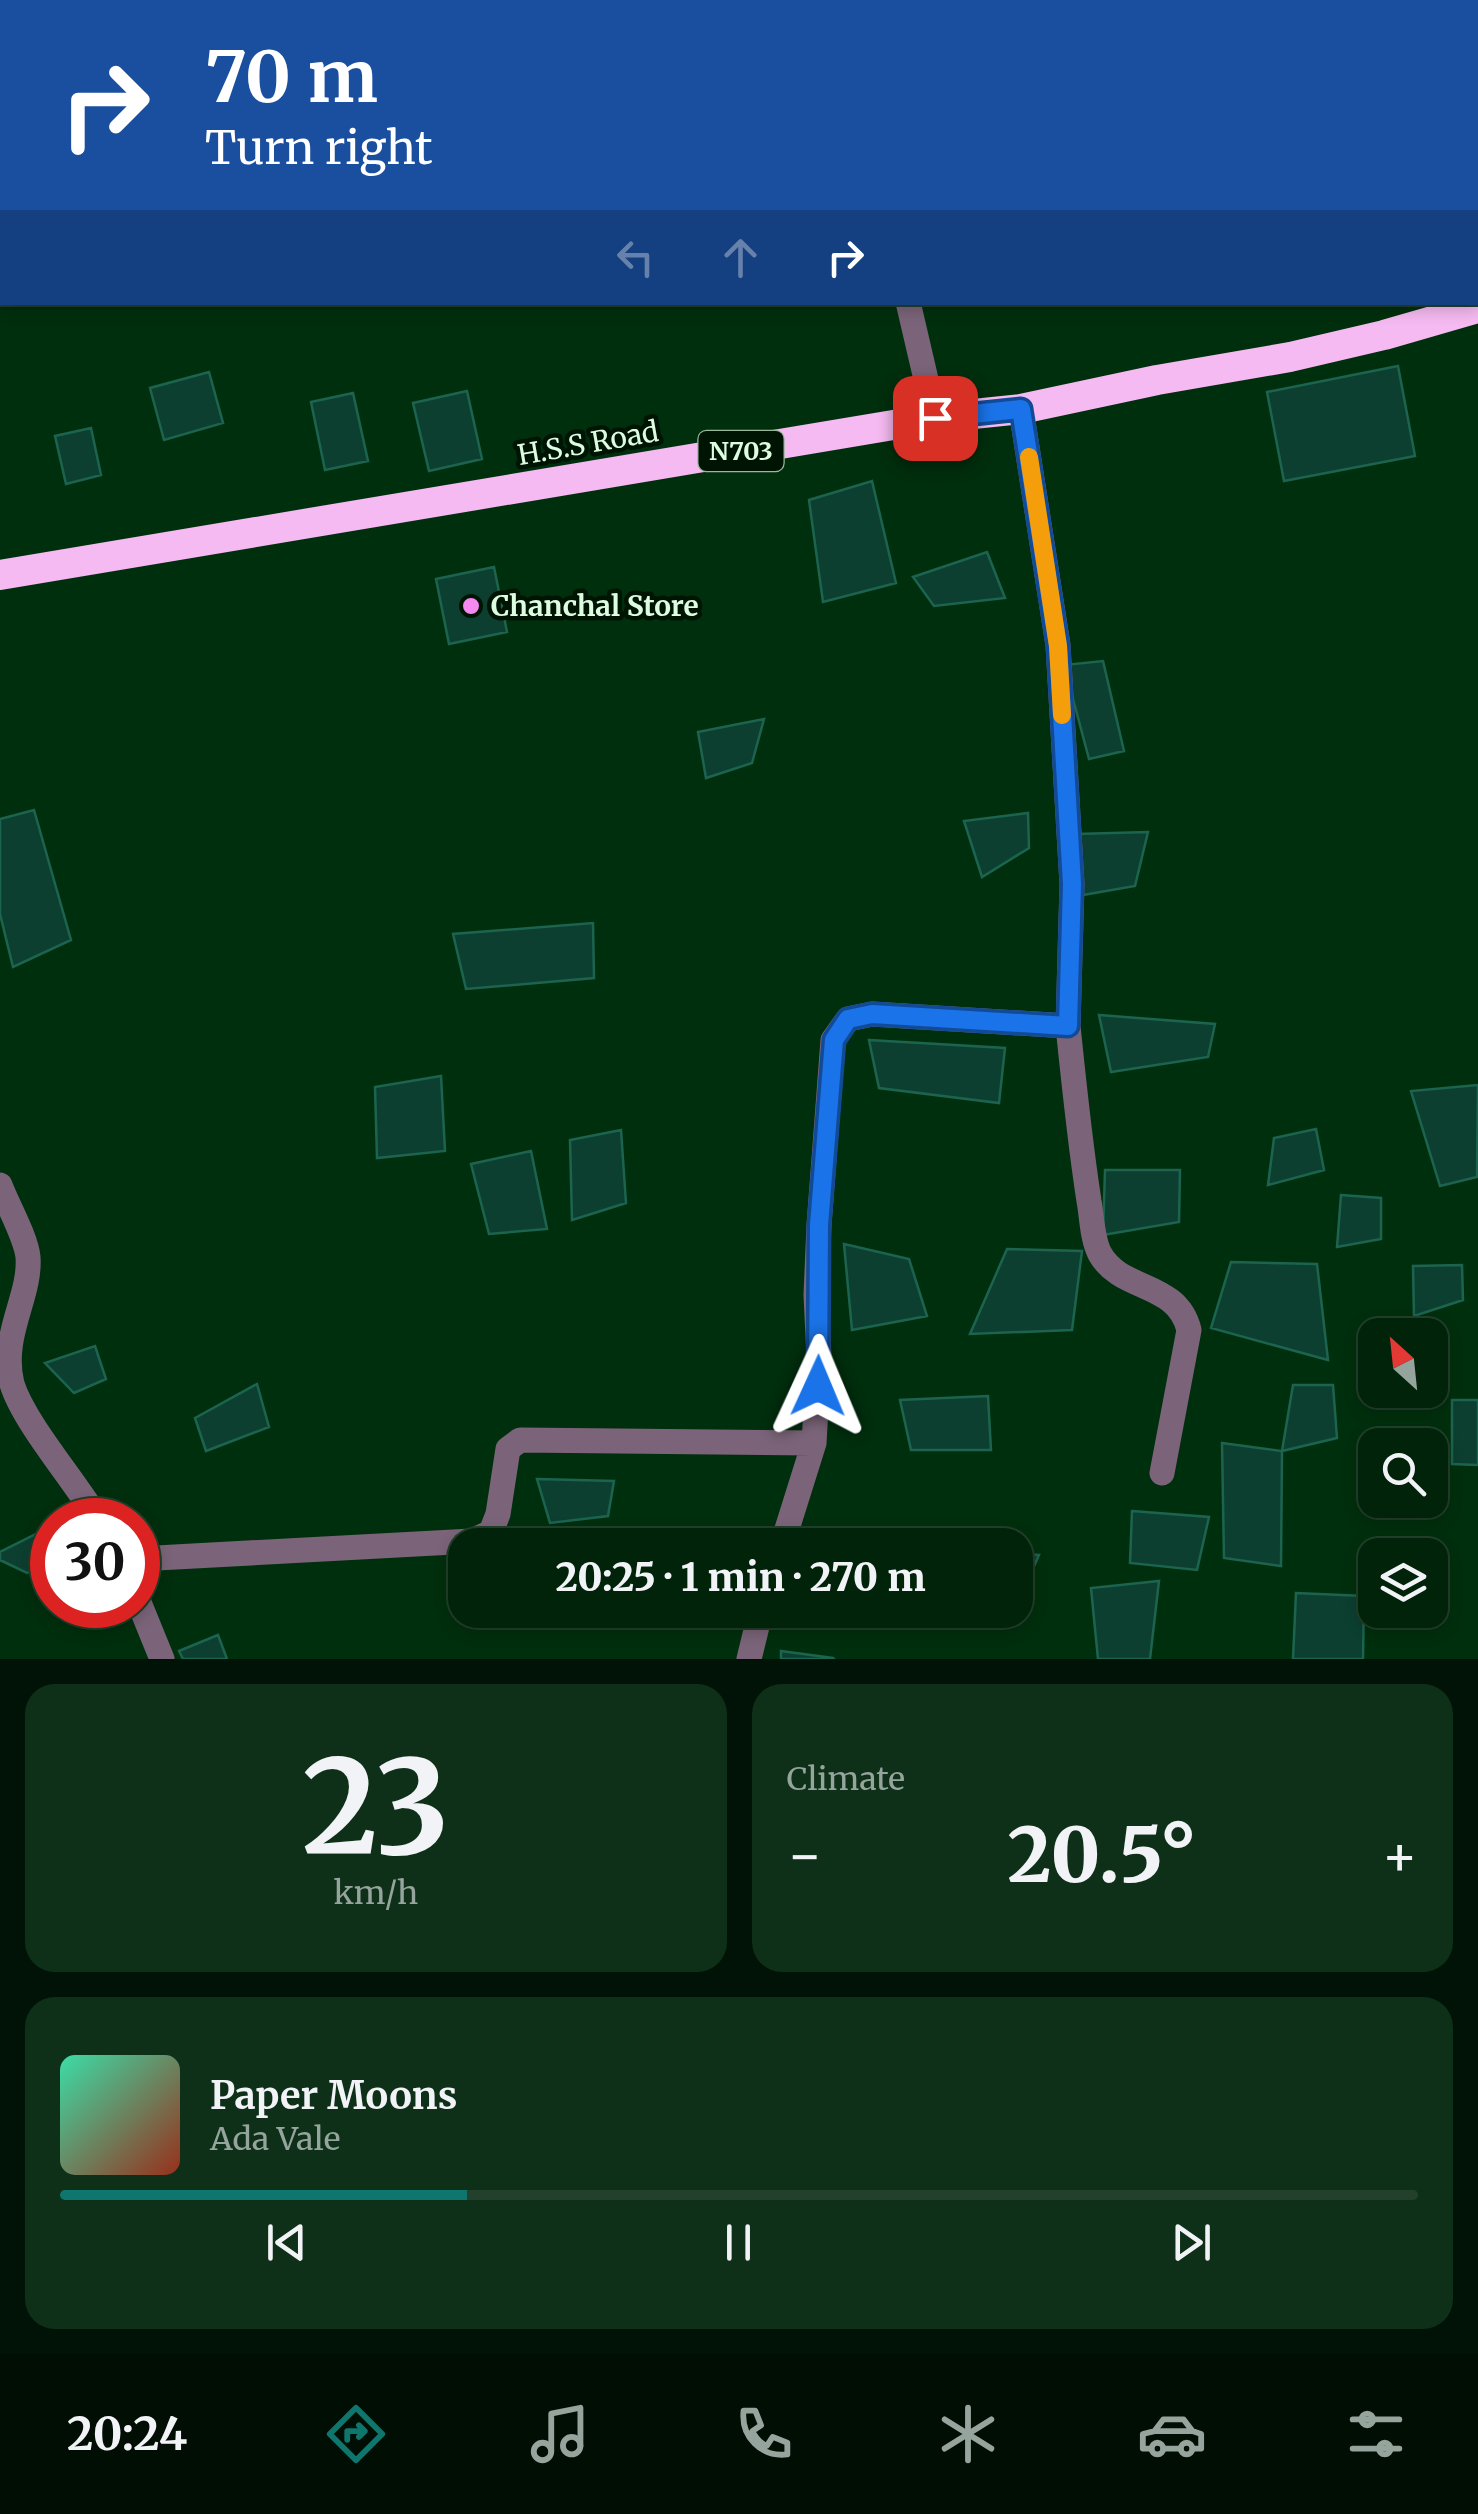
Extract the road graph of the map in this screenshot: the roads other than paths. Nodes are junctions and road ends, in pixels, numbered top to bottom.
1 (909, 305) edge
2 (1478, 308) edge
3 (1021, 409) junction
4 (935, 418) junction
5 (0, 576) edge
6 (1068, 1026) junction
7 (0, 1185) edge
8 (814, 1443) junction
9 (1162, 1473) dead end
10 (83, 1498) edge
11 (787, 1528) edge
12 (160, 1558) edge
13 (149, 1628) edge
14 (757, 1628) edge
15 (162, 1659) edge
16 (749, 1659) edge

1 - 4 street
2 - 3 highway, H.S.S Road / N703
3 - 4 highway, H.S.S Road / N703
3 - 6 street
4 - 5 highway, H.S.S Road / N703
6 - 8 street
6 - 9 street
7 - 10 street
8 - 11 street
8 - 12 street
13 - 15 street
14 - 16 street

